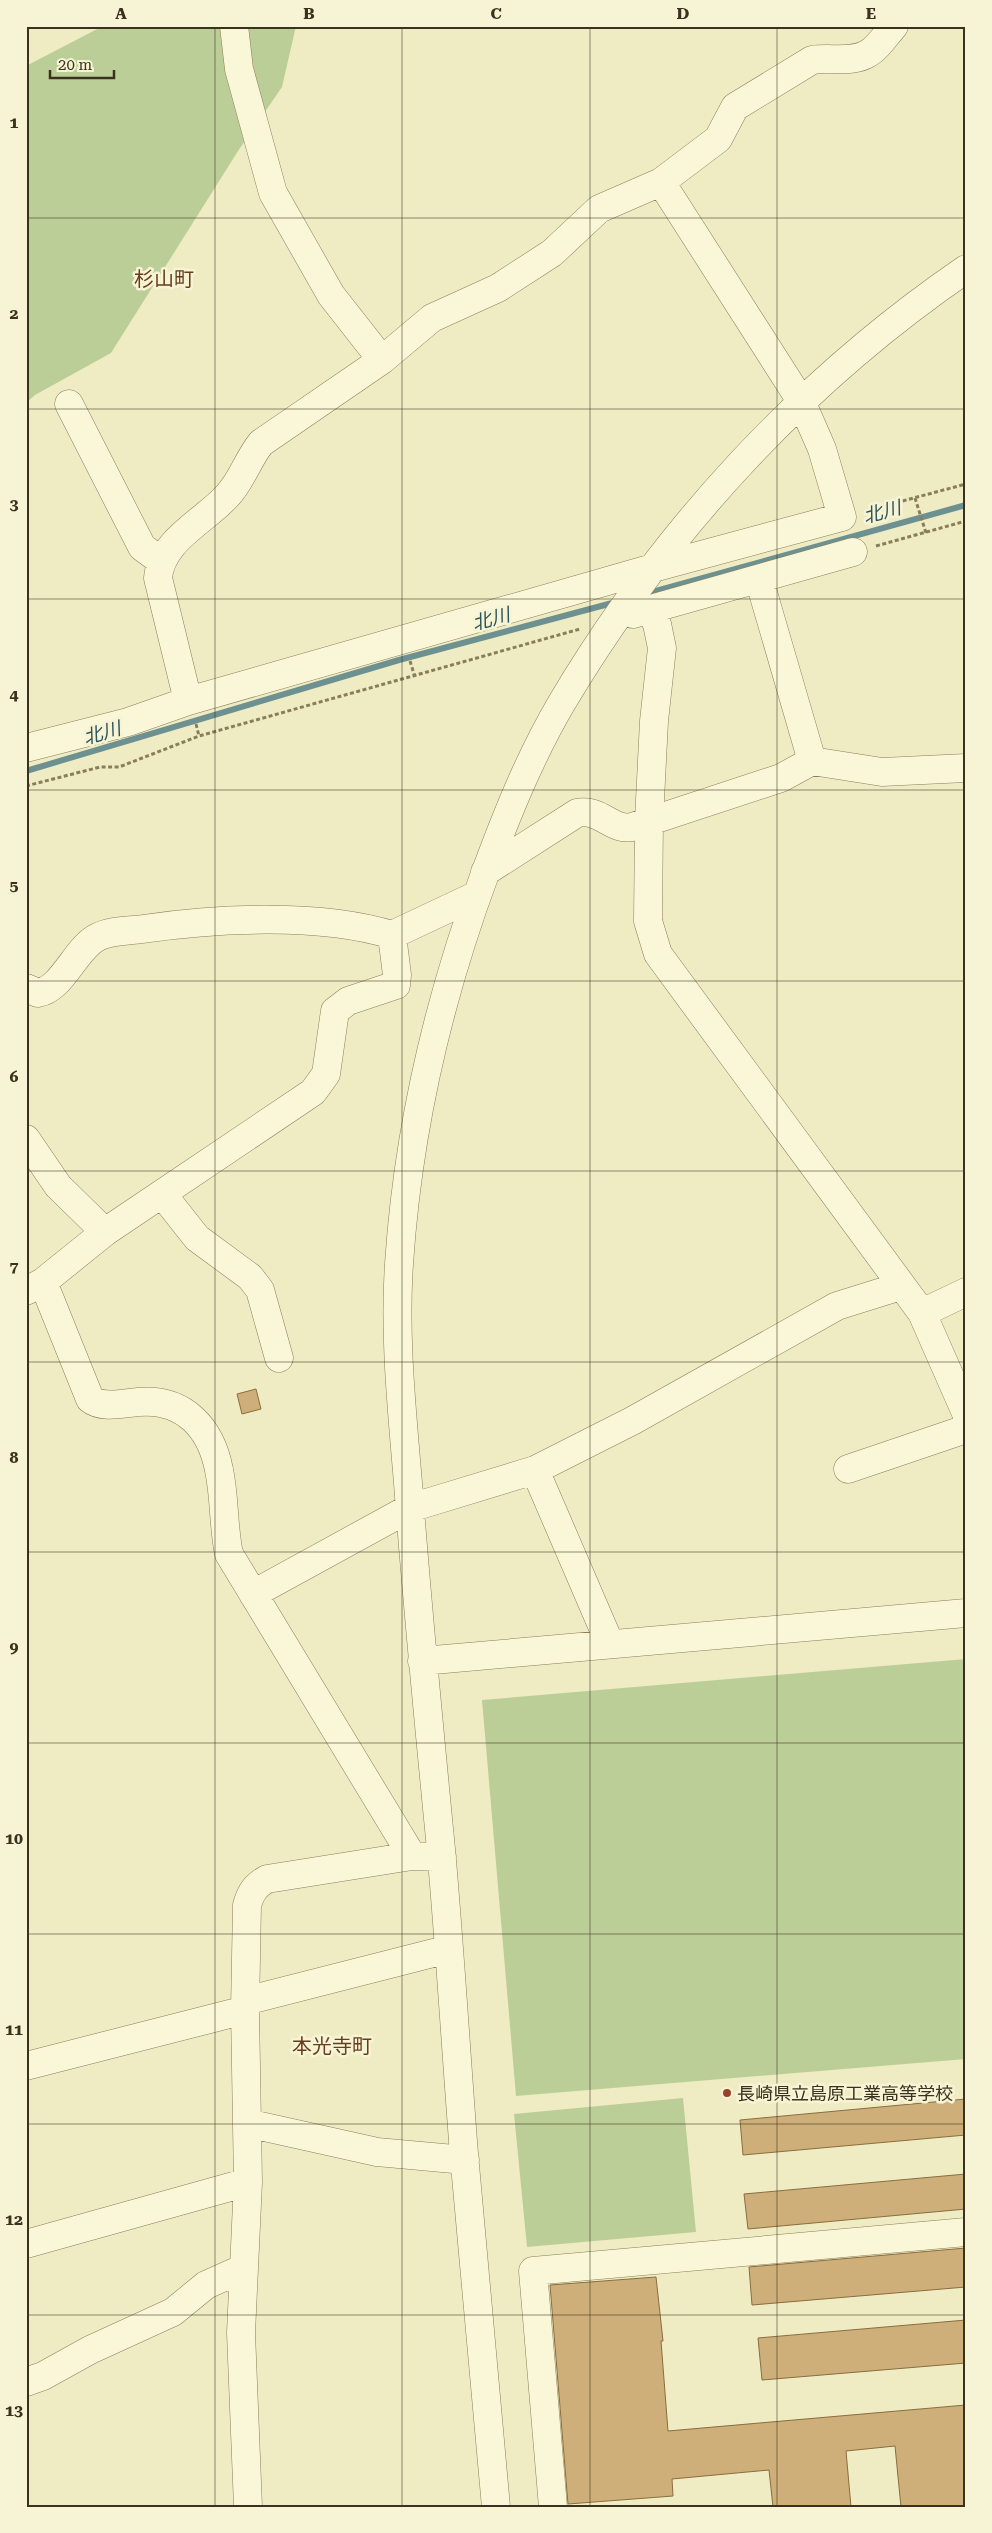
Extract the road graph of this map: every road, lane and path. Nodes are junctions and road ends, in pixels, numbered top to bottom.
1 (234, 26) edge
2 (894, 26) edge
3 (660, 182) junction
4 (966, 269) edge
5 (382, 360) junction
6 (801, 401) junction
7 (69, 404) dead end
8 (966, 484) edge
9 (915, 498) junction
10 (842, 517) junction
11 (966, 521) edge
12 (926, 533) junction
13 (853, 552) joint
14 (161, 562) junction
15 (650, 572) junction
16 (759, 579) junction
17 (632, 611) junction
18 (582, 628) dead end
19 (412, 670) dead end
20 (415, 677) junction
21 (188, 701) junction
22 (197, 730) dead end
23 (199, 736) junction
24 (26, 748) edge
25 (812, 761) junction
26 (966, 768) edge
27 (26, 786) edge
28 (649, 820) junction
29 (481, 883) junction
30 (392, 935) junction
31 (26, 988) edge
32 (26, 1140) edge
33 (162, 1195) junction
34 (105, 1232) junction
35 (34, 1286) edge
36 (901, 1286) junction
37 (966, 1292) edge
38 (922, 1314) junction
39 (280, 1358) dead end
40 (966, 1413) edge
41 (966, 1429) edge
42 (848, 1469) dead end
43 (535, 1470) junction
44 (410, 1508) junction
45 (253, 1594) junction
46 (966, 1613) edge
47 (610, 1644) junction
48 (422, 1660) junction
49 (412, 1856) junction
50 (442, 1857) junction
51 (449, 1949) junction
52 (245, 2006) junction
53 (26, 2066) edge
54 (247, 2123) junction
55 (465, 2160) junction
56 (248, 2182) junction
57 (966, 2232) edge
58 (26, 2244) edge
59 (244, 2268) junction
60 (26, 2382) edge
61 (248, 2507) edge
62 (496, 2507) edge
63 (553, 2507) edge

1 - 5 street
2 - 3 street
3 - 5 street
3 - 6 street
4 - 6 street
5 - 14 street
6 - 10 street
6 - 15 street
7 - 14 street
8 - 9 path
9 - 10 path
9 - 12 path
10 - 15 street
11 - 12 path
12 - 13 path
13 - 16 street
14 - 21 street
15 - 17 street
15 - 21 street
16 - 17 street
16 - 25 street
17 - 28 street
17 - 29 street
18 - 20 path
19 - 20 path
20 - 23 path
21 - 24 street
22 - 23 path
23 - 27 path
25 - 26 street
25 - 28 street
28 - 29 street
28 - 36 street
29 - 30 street
29 - 44 street
30 - 31 street
30 - 33 street
32 - 34 street
33 - 34 street
33 - 39 street
34 - 35 street
35 - 45 street
36 - 38 street
36 - 43 street
37 - 38 street
38 - 40 street
41 - 42 street
43 - 44 street
43 - 47 street
44 - 45 street
44 - 48 street
45 - 49 street
46 - 47 street
47 - 48 street
48 - 50 street
49 - 50 street
49 - 52 street
50 - 51 street
51 - 52 street
51 - 55 street
52 - 53 street
52 - 54 street
54 - 55 street
54 - 56 street
55 - 62 street
56 - 58 street
56 - 59 street
57 - 63 street
59 - 60 street
59 - 61 street

